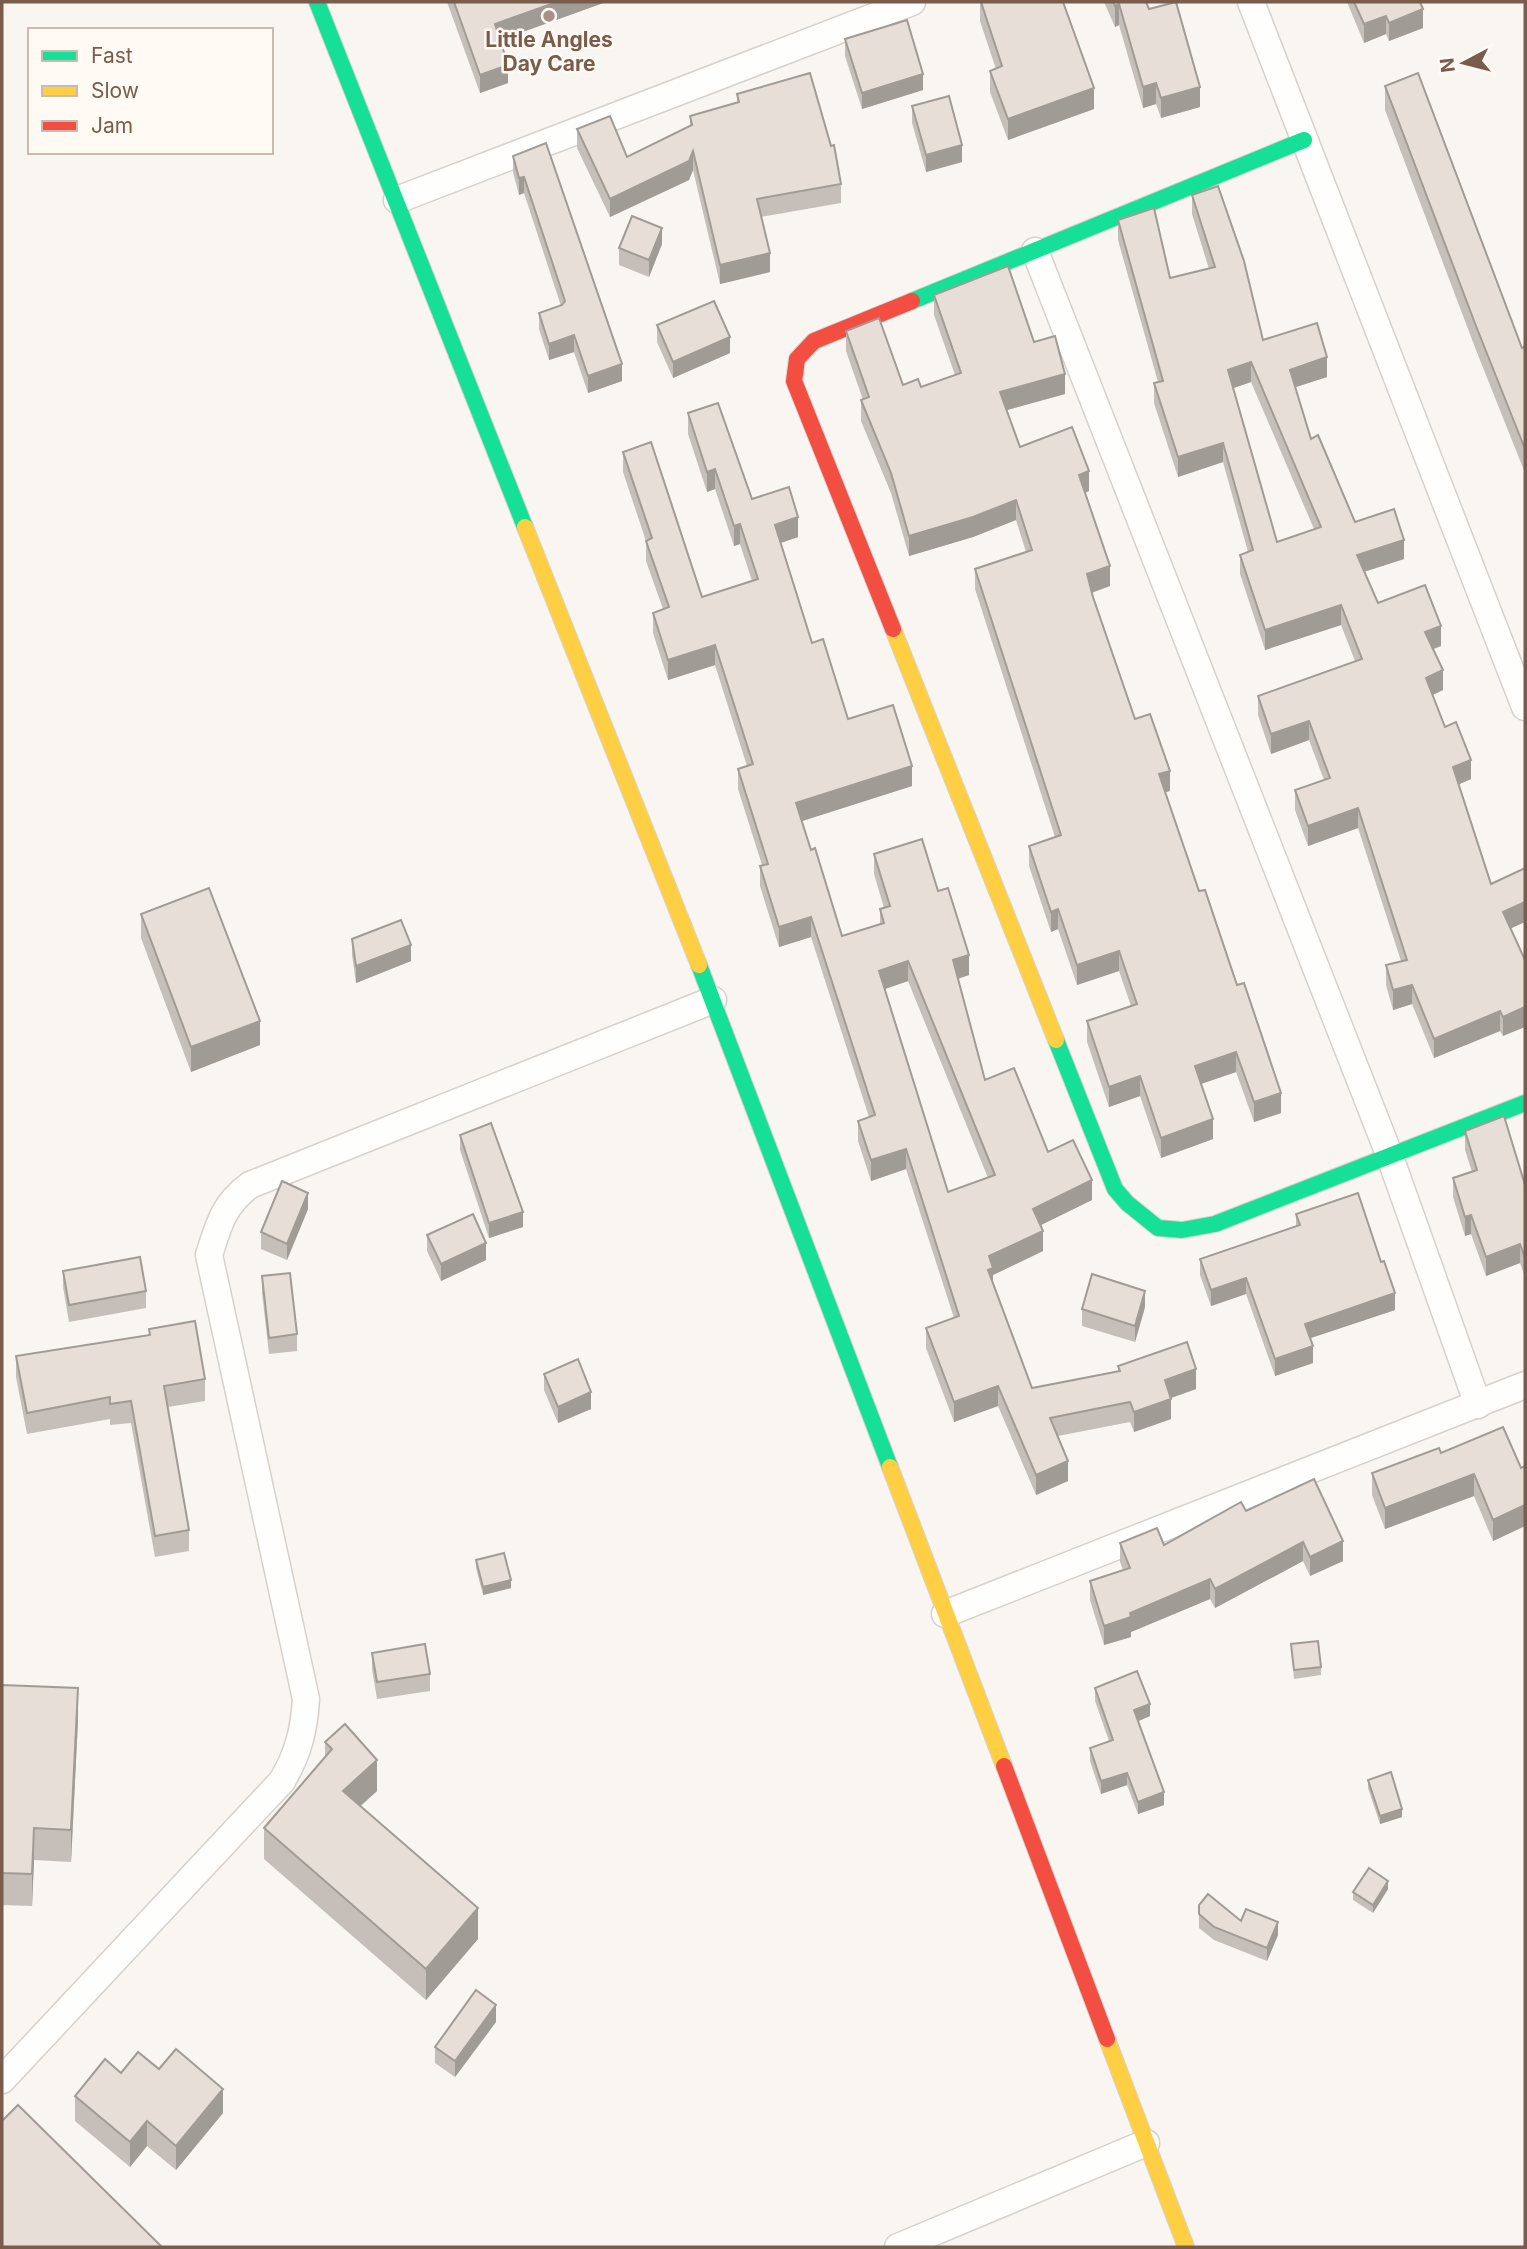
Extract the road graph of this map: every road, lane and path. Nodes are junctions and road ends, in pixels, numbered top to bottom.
1 (317, 2) edge
2 (912, 2) edge
3 (1251, 2) edge
4 (1304, 140) junction
5 (397, 200) junction
6 (1035, 251) junction
7 (1525, 707) edge
8 (713, 1000) junction
9 (1525, 1104) edge
10 (1389, 1154) junction
11 (1525, 1385) edge
12 (1478, 1405) junction
13 (944, 1614) junction
14 (2, 2080) edge
15 (1146, 2143) junction
16 (898, 2247) edge
17 (1186, 2247) edge

1 - 5 street
2 - 5 street
3 - 4 street
4 - 6 street
4 - 7 street
5 - 8 street
6 - 10 street
6 - 10 street
8 - 13 street
8 - 14 street
9 - 10 street
10 - 12 street
11 - 12 street
12 - 13 street
13 - 15 street
15 - 16 street
15 - 17 street

